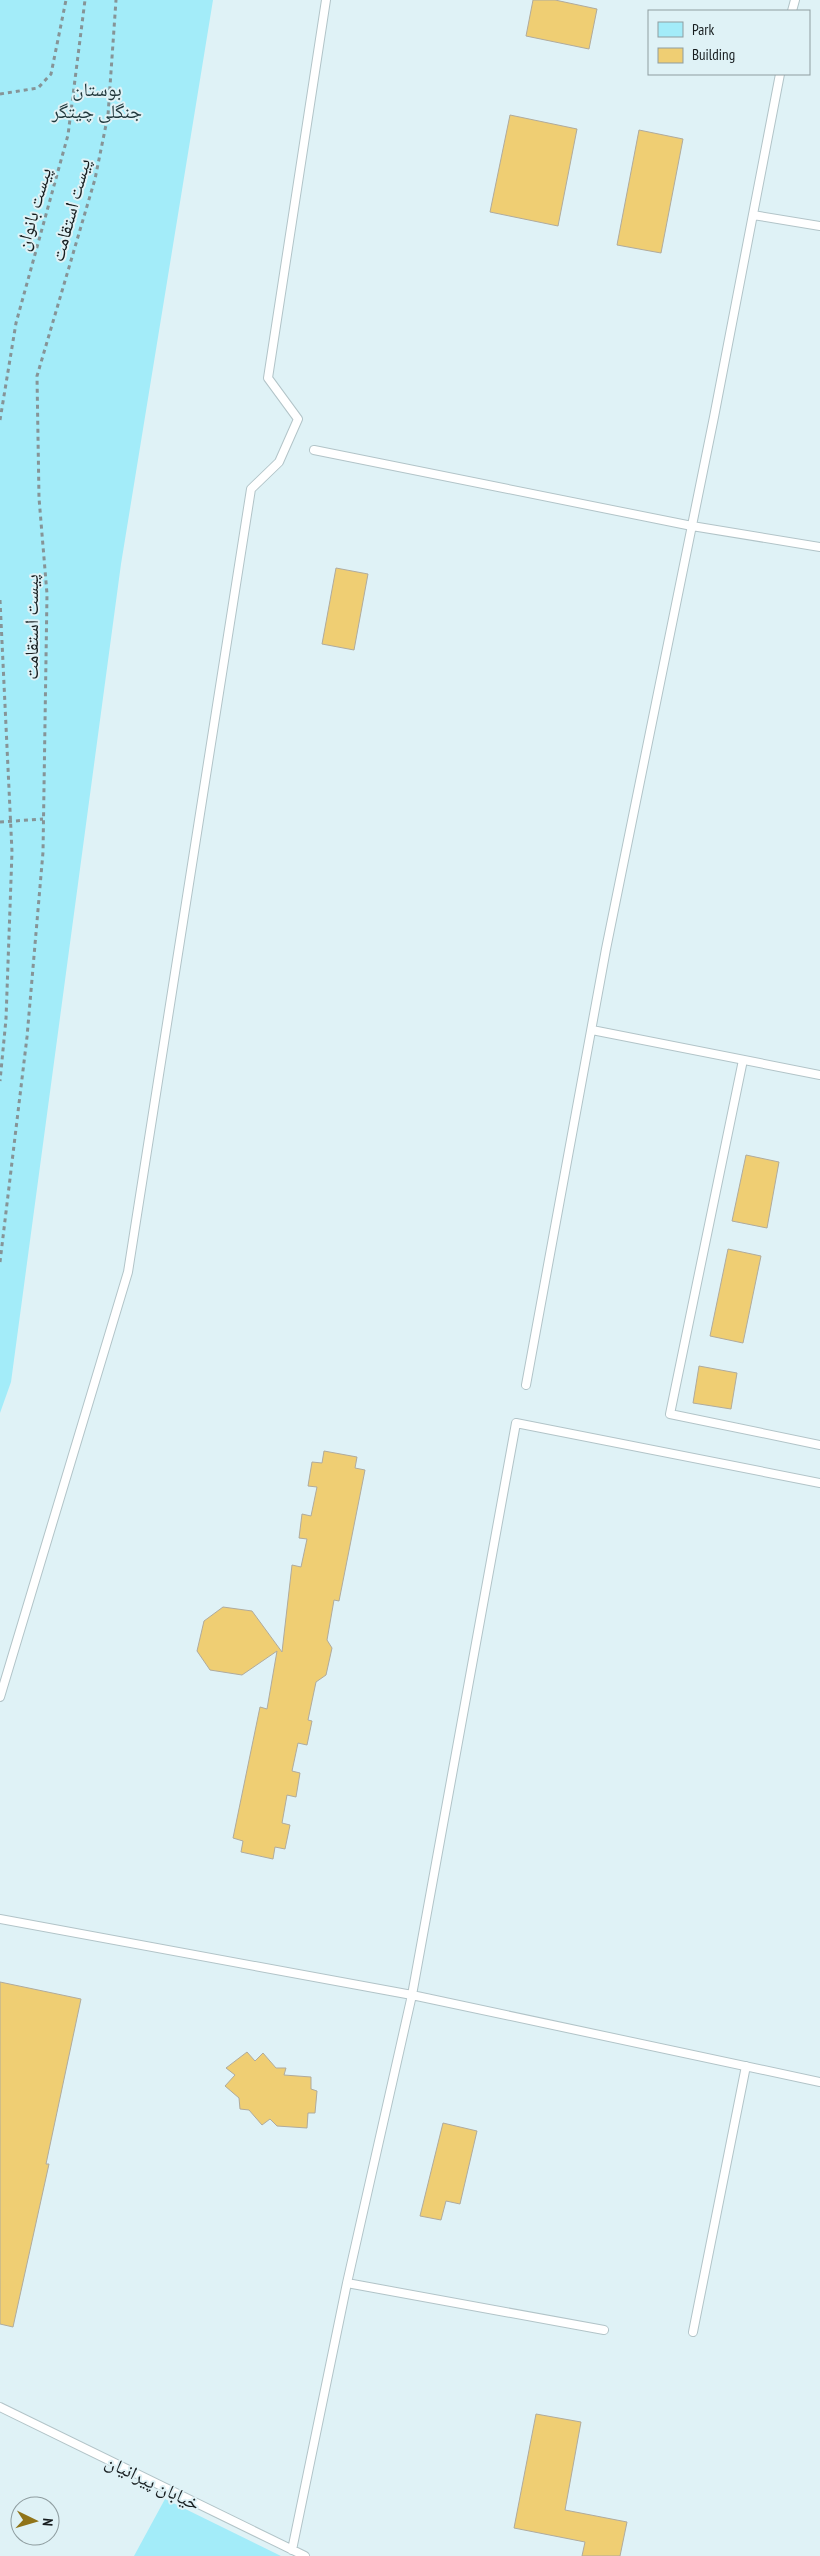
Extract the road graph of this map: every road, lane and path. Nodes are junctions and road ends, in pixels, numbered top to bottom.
1 (66, 0) edge
2 (116, 0) edge
3 (326, 0) edge
4 (86, 1) edge
5 (780, 75) edge
6 (0, 94) edge
7 (753, 215) junction
8 (820, 226) edge
9 (0, 420) edge
10 (314, 450) dead end
11 (692, 526) junction
12 (820, 546) edge
13 (0, 600) edge
14 (44, 819) junction
15 (0, 822) edge
16 (10, 822) junction
17 (592, 1030) junction
18 (743, 1060) junction
19 (820, 1075) edge
20 (0, 1081) edge
21 (0, 1262) edge
22 (526, 1385) dead end
23 (820, 1445) edge
24 (820, 1483) edge
25 (0, 1697) edge
26 (0, 1919) edge
27 (412, 1995) junction
28 (746, 2066) junction
29 (820, 2082) edge
30 (347, 2284) junction
31 (604, 2330) dead end
32 (693, 2332) dead end
33 (0, 2407) edge
34 (292, 2550) junction
35 (305, 2556) edge

1 - 6 path
2 - 14 path, پیست استقامت
3 - 25 lane
4 - 9 path, پیست بانوان
5 - 7 lane
7 - 8 lane
7 - 11 lane
10 - 11 lane
11 - 12 lane
11 - 17 lane
13 - 16 path
14 - 16 path
14 - 21 path, پیست استقامت
15 - 16 path
16 - 20 path
17 - 18 lane
17 - 22 lane
18 - 19 lane
18 - 23 lane
24 - 27 lane
26 - 27 lane
27 - 28 lane
27 - 30 lane
28 - 29 lane
28 - 32 lane
30 - 31 lane
30 - 34 lane
33 - 34 lane, خیابان پیرانیان
34 - 35 lane, خیابان پیرانیان

